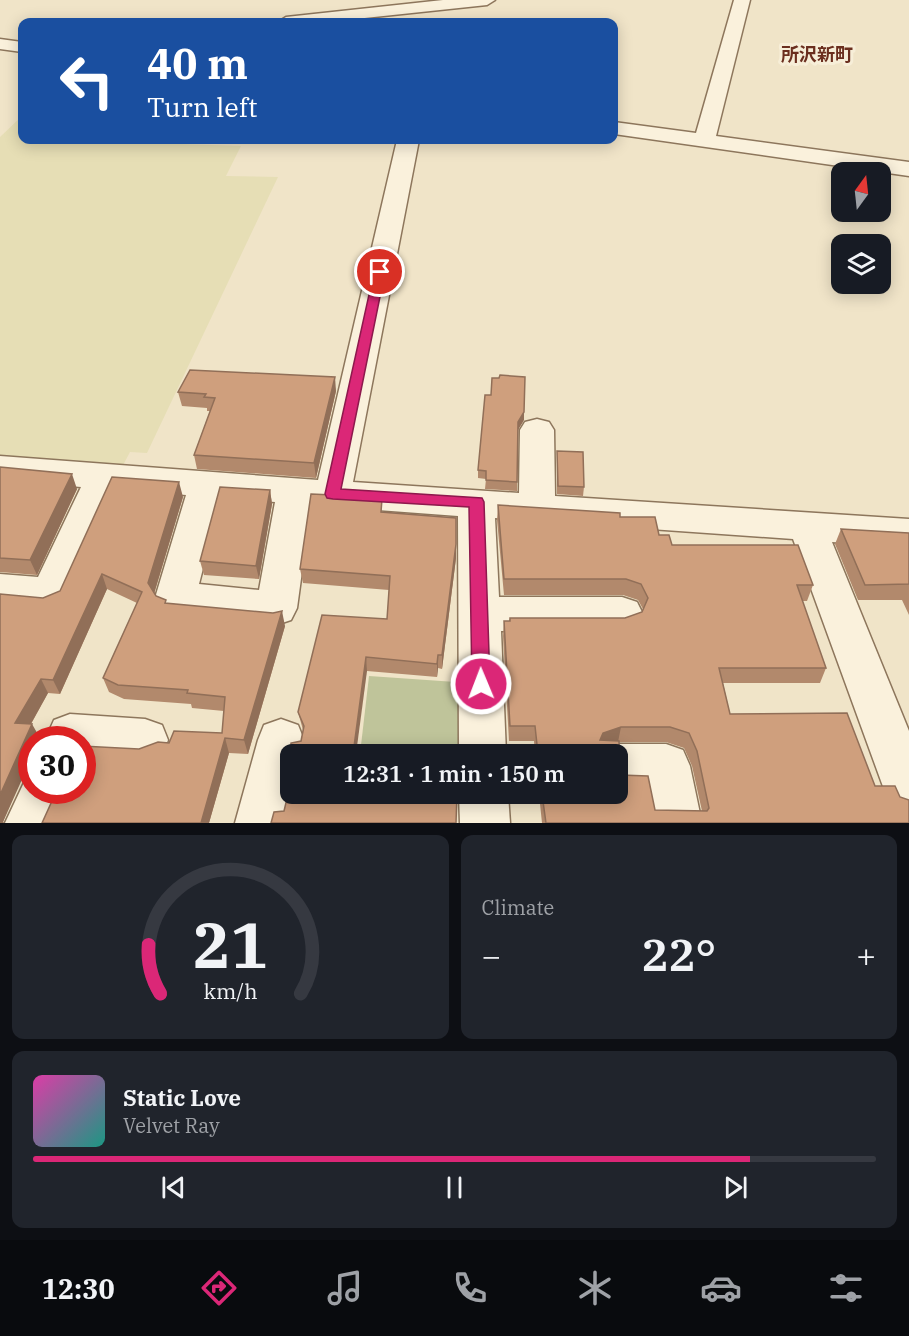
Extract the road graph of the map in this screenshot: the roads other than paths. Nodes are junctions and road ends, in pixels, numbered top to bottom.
1 (487, 0) edge
2 (742, 0) edge
3 (323, 18) edge
4 (0, 44) edge
5 (18, 46) edge
6 (18, 53) edge
7 (0, 55) edge
8 (618, 129) edge
9 (704, 141) junction
10 (407, 144) edge
11 (909, 169) edge
12 (537, 430) dead end
13 (0, 468) edge
14 (103, 477) junction
15 (207, 484) junction
16 (314, 492) junction
17 (476, 502) junction
18 (537, 506) junction
19 (807, 526) junction
20 (909, 533) edge
21 (0, 590) edge
22 (479, 614) junction
23 (622, 614) dead end
24 (96, 737) edge
25 (145, 740) dead end
26 (281, 740) dead end
27 (483, 744) edge
28 (628, 766) edge
29 (909, 792) edge
30 (39, 804) edge
31 (484, 804) edge
32 (30, 823) edge
33 (260, 823) edge
34 (485, 823) edge
35 (677, 823) edge

1 - 3 street
2 - 9 street
4 - 5 street
6 - 7 street
8 - 9 street
9 - 11 street
10 - 16 street
12 - 18 street
13 - 14 street
14 - 15 street
14 - 21 street
15 - 16 street
15 - 16 street
16 - 17 street
17 - 18 street
17 - 22 street
18 - 19 street
19 - 20 street
19 - 29 street
22 - 23 street
22 - 27 street
24 - 25 street
26 - 33 street
28 - 35 street
30 - 32 street
31 - 34 street

